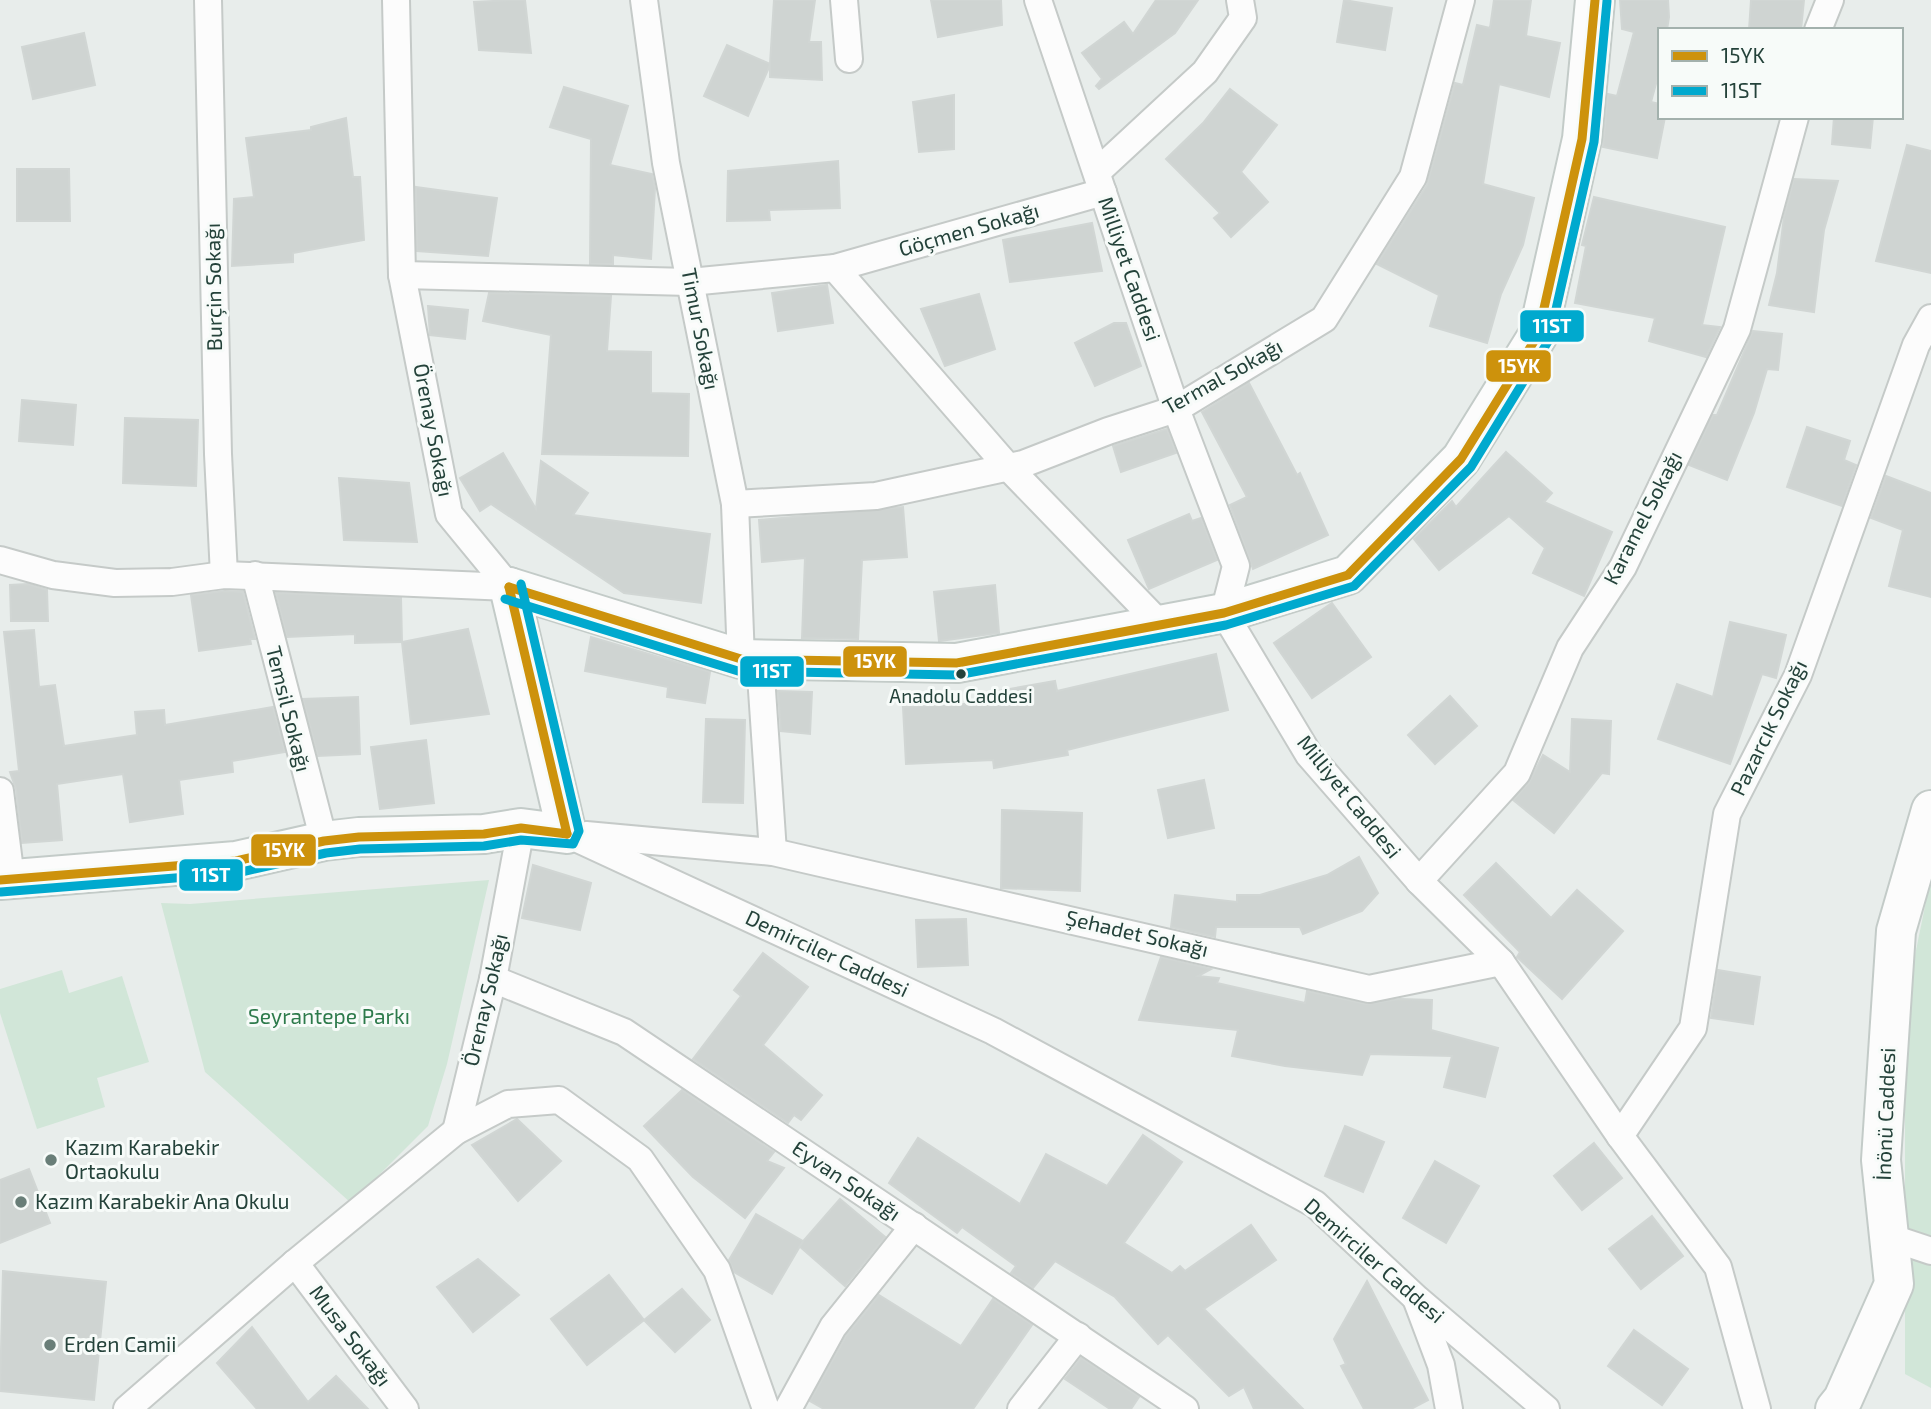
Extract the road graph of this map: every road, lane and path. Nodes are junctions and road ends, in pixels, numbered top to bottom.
1 (208, 0) edge
2 (396, 0) edge
3 (644, 0) edge
4 (844, 0) edge
5 (1038, 0) edge
6 (1240, 0) edge
7 (1461, 0) edge
8 (1595, 0) edge
9 (1830, 0) edge
10 (1819, 28) edge
11 (849, 59) dead end
12 (1794, 119) edge
13 (1100, 182) junction
14 (835, 268) junction
15 (402, 275) junction
16 (690, 282) junction
17 (1931, 318) edge
18 (1176, 408) junction
19 (1008, 467) junction
20 (735, 504) junction
21 (0, 560) edge
22 (224, 575) junction
23 (255, 575) junction
24 (509, 587) junction
25 (1224, 612) junction
26 (1160, 624) junction
27 (750, 660) junction
28 (0, 790) edge
29 (1931, 810) edge
30 (521, 828) junction
31 (567, 834) junction
32 (324, 841) junction
33 (773, 852) junction
34 (6, 879) edge
35 (1419, 881) junction
36 (1501, 962) junction
37 (493, 979) junction
38 (456, 1131) junction
39 (1620, 1136) junction
40 (914, 1226) junction
41 (1889, 1237) junction
42 (1931, 1251) edge
43 (295, 1263) junction
44 (1417, 1299) junction
45 (1078, 1336) junction
46 (127, 1409) edge
47 (405, 1409) edge
48 (766, 1409) edge
49 (788, 1409) edge
50 (1021, 1409) edge
51 (1185, 1409) edge
52 (1450, 1409) edge
53 (1546, 1409) edge
54 (1757, 1409) edge
55 (1835, 1409) edge

1 - 22 street, Burçin Sokağı
2 - 15 street, Örenay Sokağı
3 - 16 street, Timur Sokağı
4 - 11 street
5 - 13 street, Milliyet Caddesi
6 - 13 street, Göçmen Sokağı
7 - 18 street, Termal Sokağı
8 - 25 street
9 - 10 street
12 - 35 street, Karamel Sokağı
13 - 14 street, Göçmen Sokağı
13 - 18 street, Milliyet Caddesi
14 - 16 street, Göçmen Sokağı
14 - 19 street
15 - 16 street, Göçmen Sokağı
15 - 24 street, Örenay Sokağı
16 - 20 street, Timur Sokağı
17 - 39 street, Pazarcık Sokağı
18 - 19 street, Termal Sokağı
18 - 25 street, Milliyet Caddesi
19 - 20 street, Termal Sokağı
19 - 26 street
20 - 27 street, Timur Sokağı
21 - 22 street
22 - 23 street
23 - 24 street
23 - 32 street, Temsil Sokağı
24 - 27 street
24 - 31 street, Örenay Sokağı
25 - 26 street
25 - 35 street, Milliyet Caddesi
26 - 27 street
27 - 33 street
28 - 34 street
29 - 41 street, İnönü Caddesi
30 - 31 street, Demirciler Caddesi
30 - 32 street, Demirciler Caddesi
30 - 37 street, Örenay Sokağı
31 - 33 street, Şehadet Sokağı
31 - 44 street, Demirciler Caddesi
32 - 34 street, Demirciler Caddesi
33 - 36 street, Şehadet Sokağı
35 - 36 street, Milliyet Caddesi
36 - 39 street, Milliyet Caddesi
37 - 38 street, Örenay Sokağı
37 - 40 street, Eyvan Sokağı
38 - 43 street
38 - 48 street
39 - 54 street, Milliyet Caddesi
40 - 45 street, Eyvan Sokağı
40 - 49 street
41 - 42 street
41 - 55 street, İnönü Caddesi
43 - 46 street
43 - 47 street, Musa Sokağı
44 - 52 street
44 - 53 street, Demirciler Caddesi
45 - 50 street
45 - 51 street, Eyvan Sokağı

